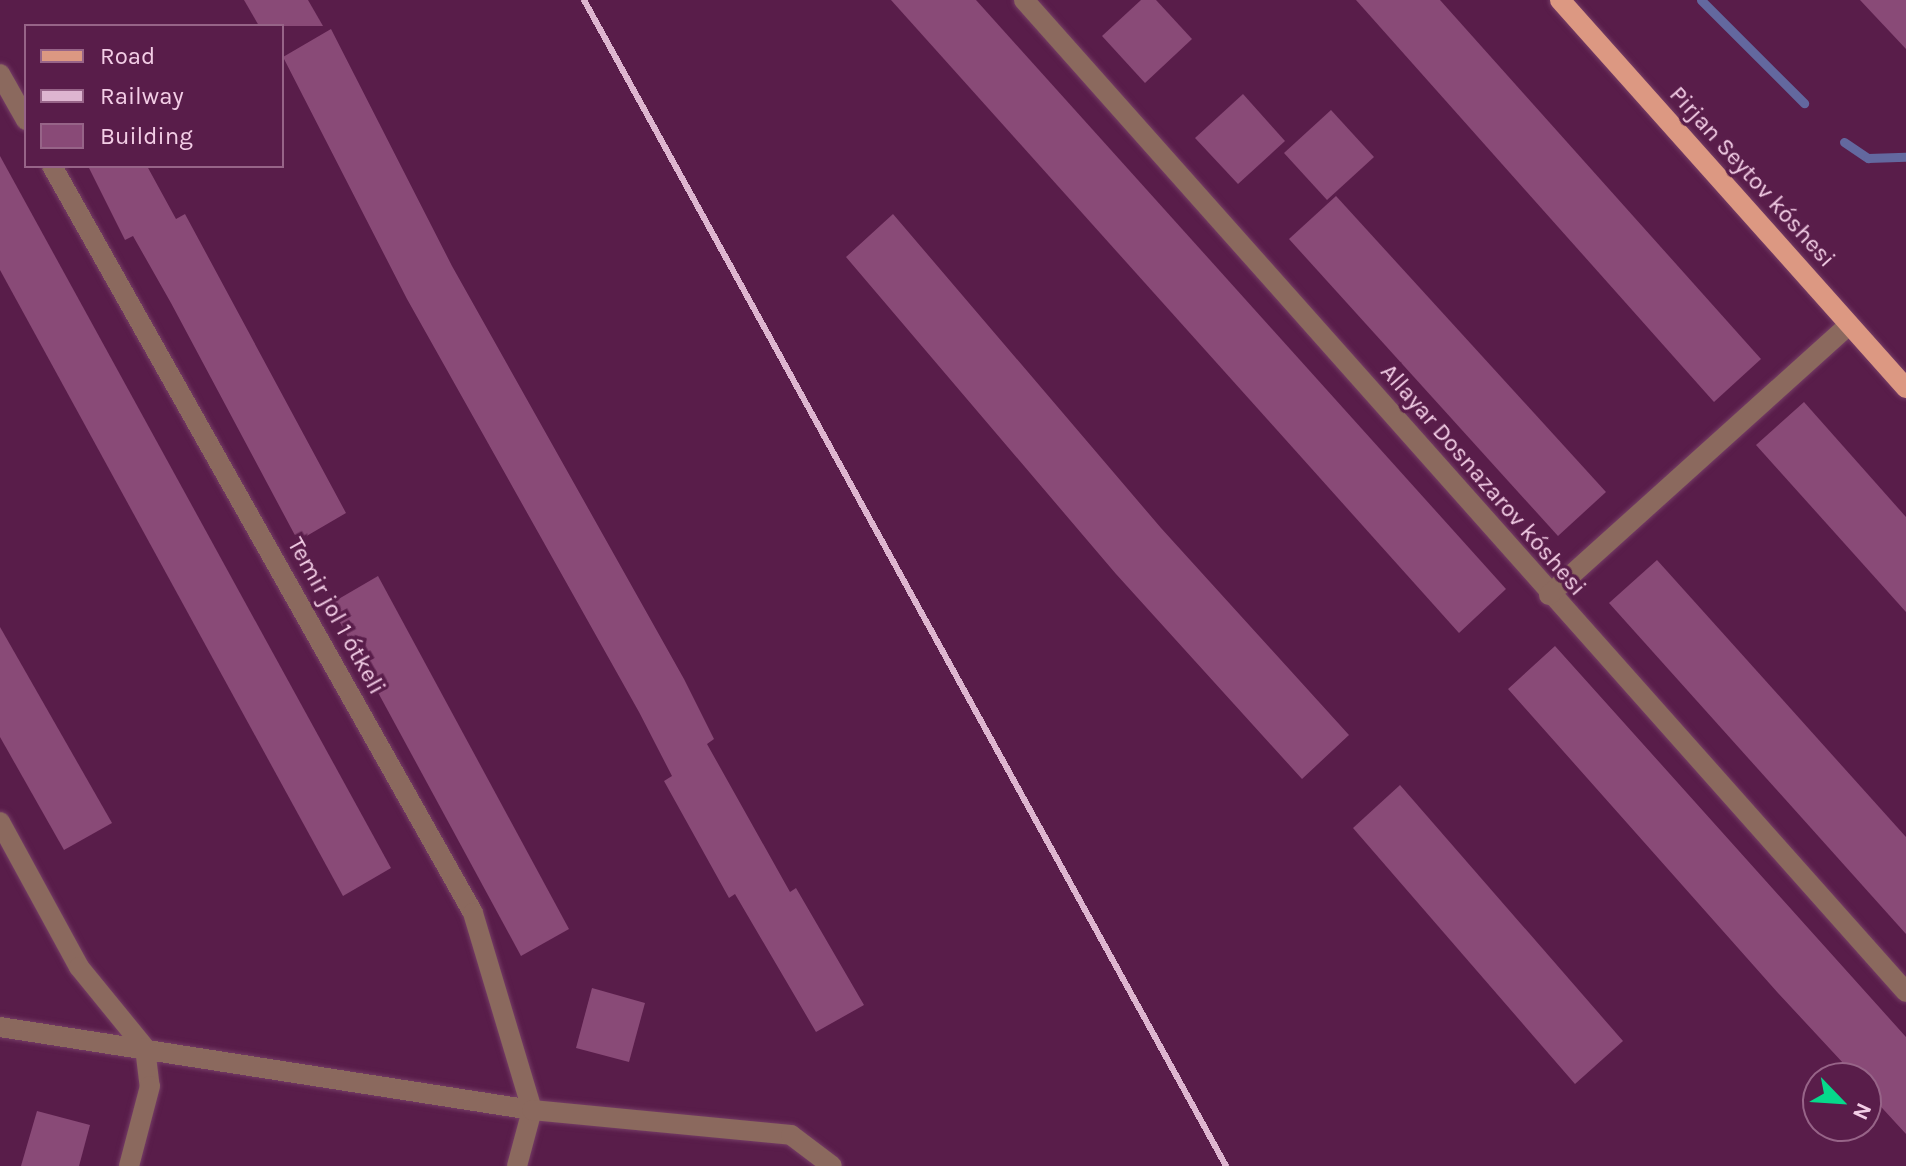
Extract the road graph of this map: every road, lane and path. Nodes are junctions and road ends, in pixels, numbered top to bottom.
1 (1024, 0) edge
2 (1560, 0) edge
3 (0, 74) edge
4 (24, 116) edge
5 (53, 168) edge
6 (1849, 325) junction
7 (1906, 388) edge
8 (1549, 595) junction
9 (0, 822) edge
10 (1906, 992) edge
11 (0, 1027) edge
12 (145, 1048) junction
13 (532, 1110) junction
14 (129, 1166) edge
15 (517, 1166) edge
16 (832, 1166) edge

1 - 8 street, Allayar Dosnazarov kóshesi
2 - 6 main road, Pirjan Seytov kóshesi
3 - 4 street
5 - 13 street, Temir jol 1 ótkeli
6 - 7 main road, Pirjan Seytov kóshesi
6 - 8 street
8 - 10 street, Allayar Dosnazarov kóshesi
9 - 12 street
11 - 12 street
12 - 13 street
12 - 14 street
13 - 15 street
13 - 16 street

